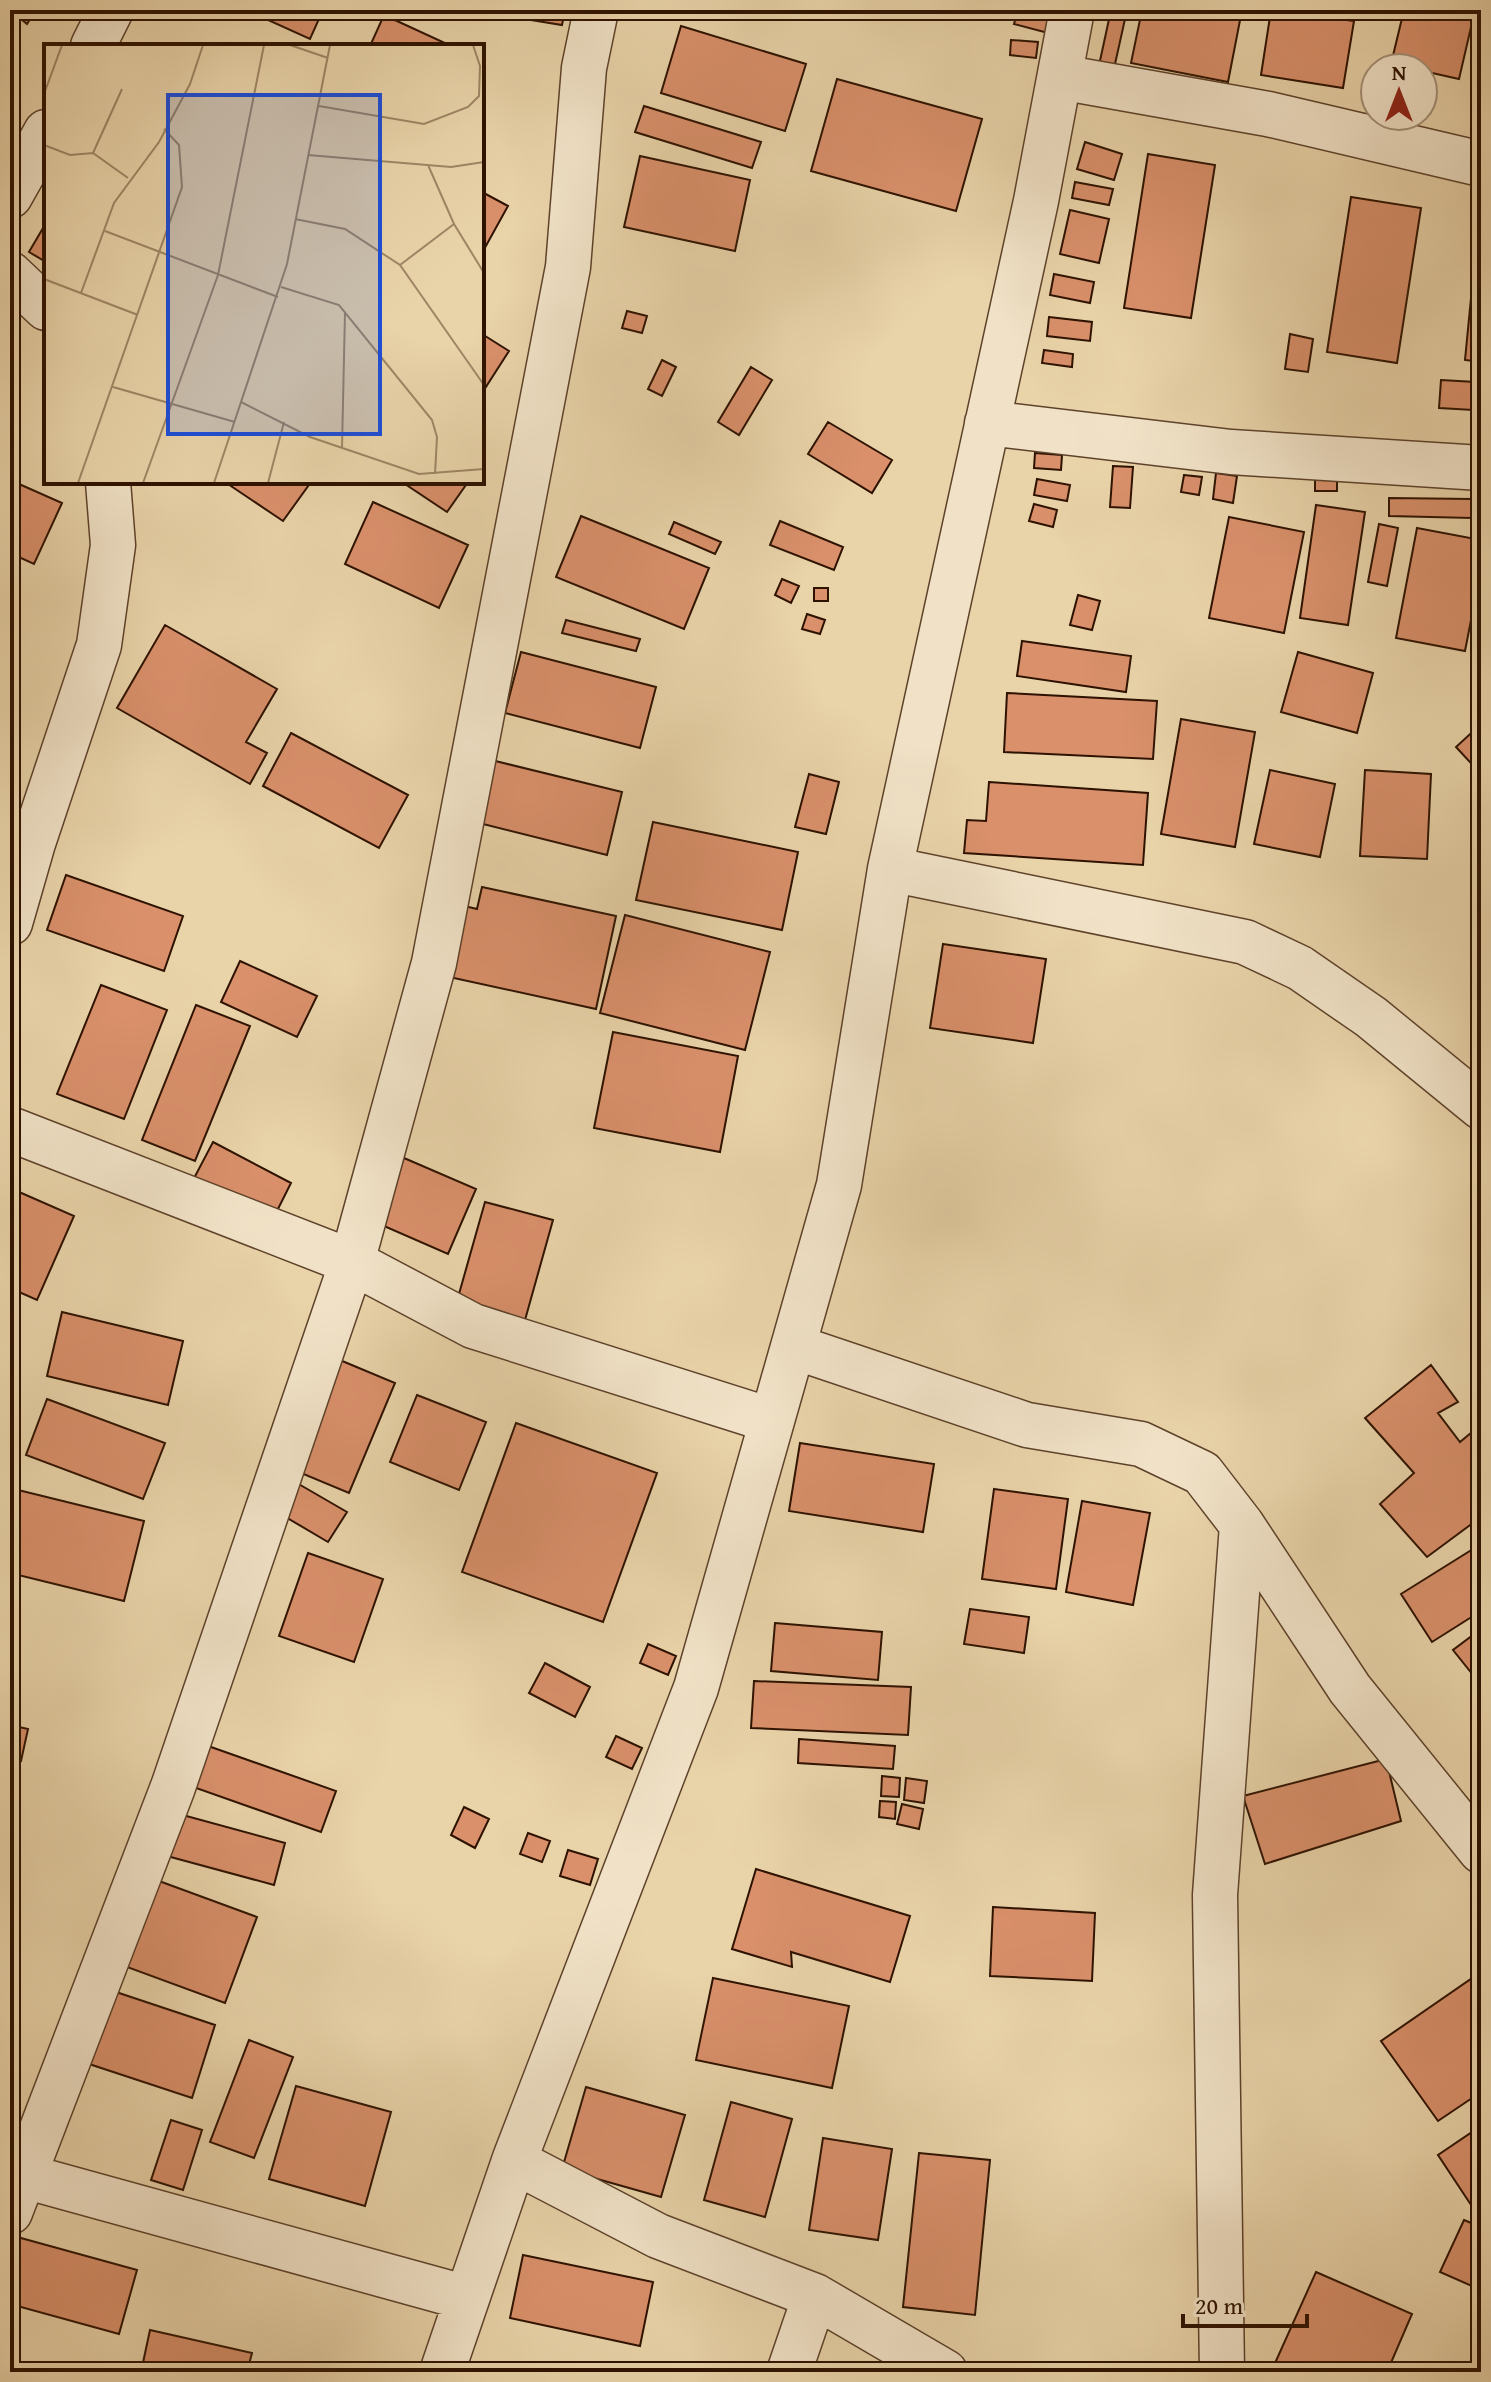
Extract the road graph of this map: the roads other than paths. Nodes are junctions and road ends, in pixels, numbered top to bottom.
1 (111, 10) edge
2 (596, 10) edge
3 (1072, 10) edge
4 (94, 44) edge
5 (1060, 77) junction
6 (44, 136) edge
7 (1481, 164) edge
8 (10, 196) edge
9 (10, 274) edge
10 (44, 306) edge
11 (987, 423) junction
12 (1481, 468) edge
13 (108, 484) edge
14 (890, 869) junction
15 (10, 923) edge
16 (1481, 1107) edge
17 (10, 1129) edge
18 (352, 1262) junction
19 (795, 1347) junction
20 (770, 1420) junction
21 (1242, 1525) junction
22 (1481, 1851) edge
23 (514, 2161) junction
24 (15, 2187) edge
25 (815, 2296) junction
26 (467, 2298) junction
27 (442, 2372) edge
28 (789, 2372) edge
29 (945, 2372) edge
30 (1222, 2372) edge

1 - 4 street
2 - 18 street
3 - 5 street
5 - 7 street
5 - 11 street
6 - 8 street
9 - 10 street
11 - 12 street
11 - 14 street
13 - 15 street
14 - 16 street
14 - 19 street
17 - 18 street
18 - 20 street
18 - 24 street
19 - 20 street
19 - 21 street
20 - 23 street
21 - 22 street
21 - 30 street
23 - 25 street
23 - 26 street
24 - 26 street
25 - 28 street
25 - 29 street
26 - 27 street

